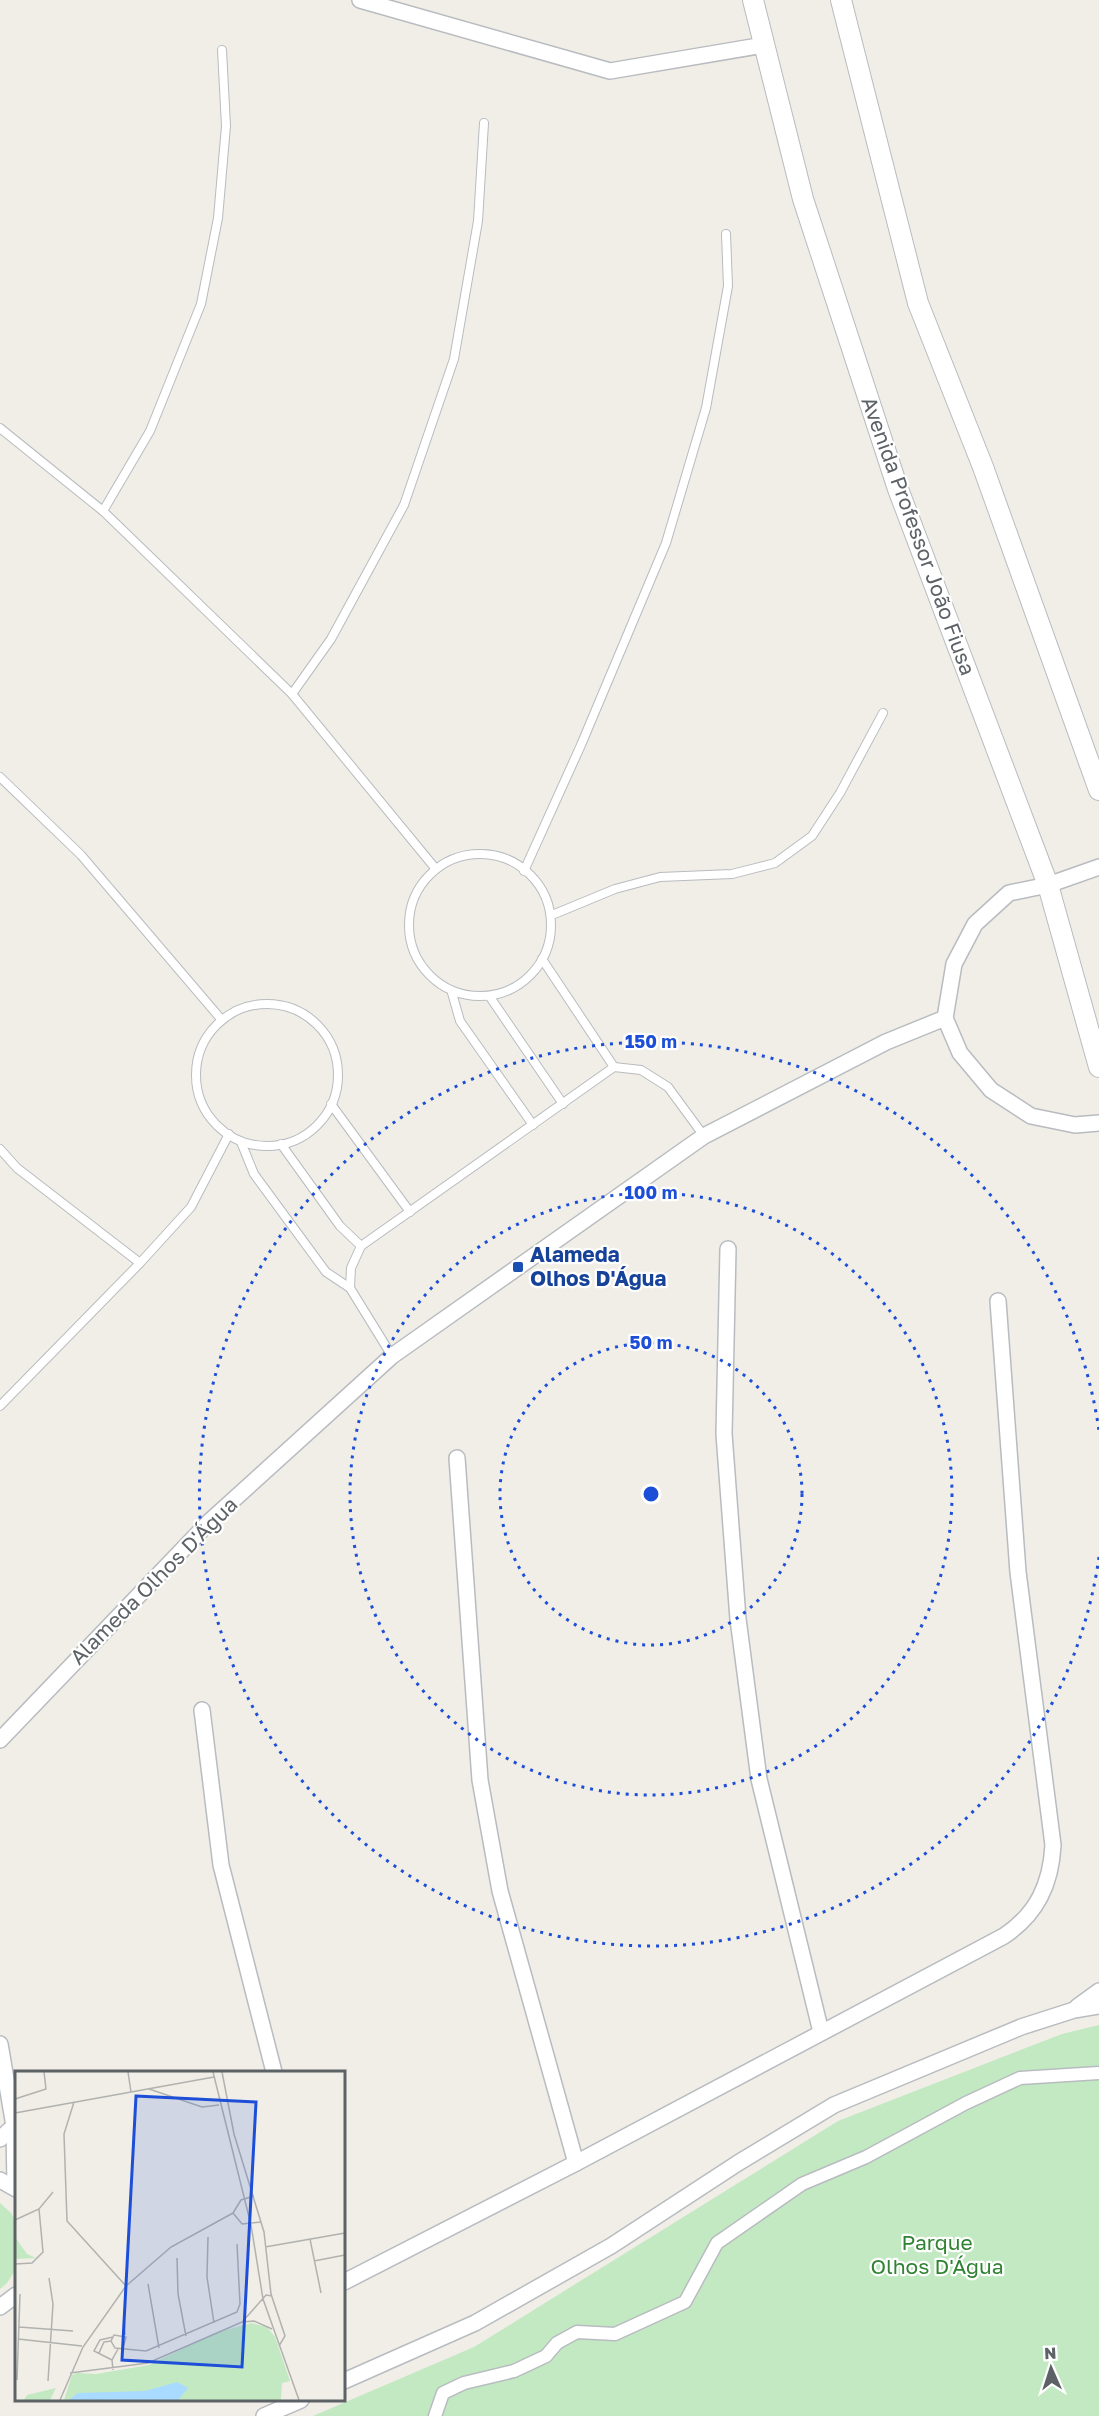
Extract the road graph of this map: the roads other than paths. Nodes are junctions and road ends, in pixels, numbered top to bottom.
1 (360, 0) edge
2 (753, 0) edge
3 (841, 0) edge
4 (764, 45) junction
5 (222, 50) dead end
6 (484, 123) dead end
7 (726, 234) dead end
8 (0, 428) edge
9 (103, 511) junction
10 (292, 694) junction
11 (883, 713) dead end
12 (0, 777) edge
13 (1099, 790) edge
14 (1099, 867) edge
15 (435, 868) junction
16 (524, 871) junction
17 (1048, 885) junction
18 (552, 915) junction
19 (542, 959) junction
20 (452, 993) junction
21 (490, 997) junction
22 (945, 1018) junction
23 (221, 1019) junction
24 (615, 1067) junction
25 (1099, 1067) edge
26 (331, 1104) junction
27 (563, 1104) junction
28 (1099, 1123) edge
29 (533, 1125) junction
30 (229, 1134) junction
31 (704, 1136) junction
32 (241, 1142) junction
33 (281, 1144) junction
34 (0, 1149) edge
35 (410, 1212) junction
36 (361, 1246) junction
37 (728, 1249) dead end
38 (140, 1263) junction
39 (350, 1288) junction
40 (998, 1301) dead end
41 (392, 1356) junction
42 (0, 1406) edge
43 (457, 1458) dead end
44 (202, 1710) dead end
45 (1, 1736) edge
46 (1099, 1991) edge
47 (1099, 2006) edge
48 (1074, 2010) junction
49 (821, 2032) junction
50 (0, 2044) edge
51 (274, 2071) edge
52 (1099, 2073) edge
53 (14, 2126) junction
54 (0, 2139) edge
55 (15, 2157) edge
56 (576, 2163) junction
57 (0, 2180) edge
58 (15, 2188) edge
59 (345, 2281) edge
60 (345, 2381) edge
61 (299, 2401) edge
62 (264, 2416) edge
63 (435, 2416) edge

1 - 4 street
2 - 4 street, Avenida Professor João Fiusa
3 - 13 street
4 - 17 street, Avenida Professor João Fiusa
5 - 9 lane
6 - 10 lane
7 - 16 lane
8 - 9 lane
9 - 10 lane
10 - 15 lane
11 - 18 lane
12 - 23 lane
14 - 17 street
15 - 16 lane
15 - 20 lane
16 - 18 lane
17 - 22 street
17 - 25 street, Avenida Professor João Fiusa
18 - 19 lane
19 - 21 lane
19 - 24 lane
20 - 21 lane
20 - 29 lane
21 - 27 lane
22 - 28 street
22 - 31 street, Alameda Olhos D'Água
23 - 26 lane
23 - 30 lane
24 - 27 lane
24 - 31 lane
26 - 33 lane
26 - 35 lane
27 - 29 lane
29 - 35 lane
30 - 32 lane
30 - 38 lane
31 - 41 street, Alameda Olhos D'Água
32 - 33 lane
32 - 39 lane
33 - 36 lane
34 - 38 lane
35 - 36 lane
36 - 39 lane
37 - 49 street
38 - 42 lane
39 - 41 lane
40 - 49 street
41 - 45 street, Alameda Olhos D'Água
43 - 56 street
44 - 51 street
46 - 48 street
47 - 48 street
48 - 60 street
49 - 56 street
50 - 53 street
52 - 63 street
53 - 54 street
53 - 55 street
56 - 59 street
57 - 58 street
61 - 62 street

